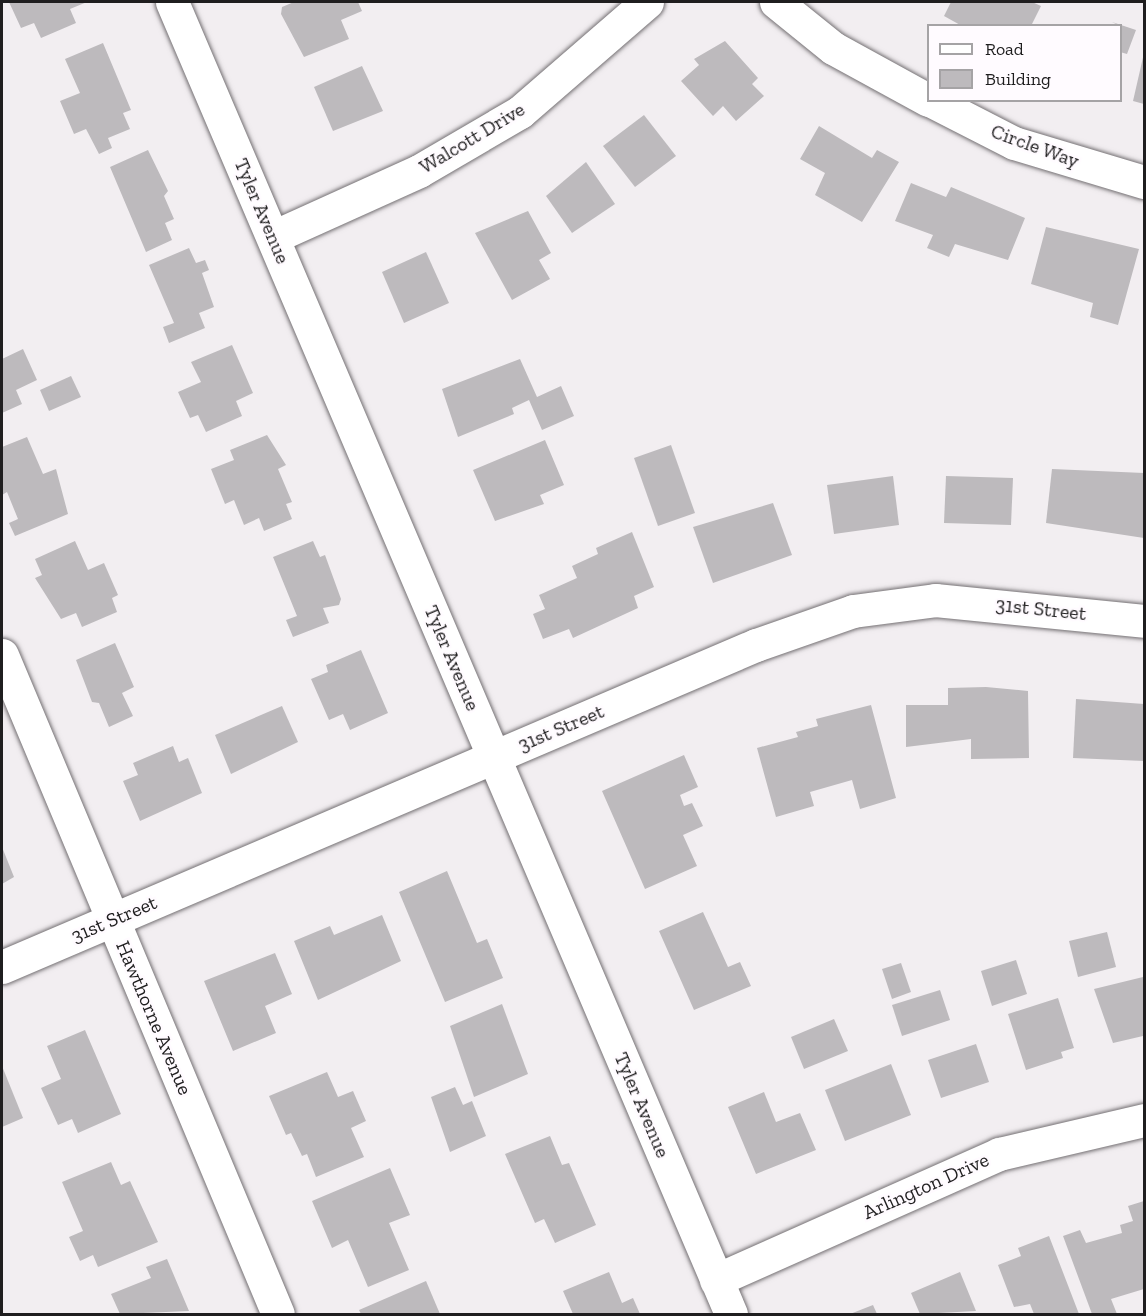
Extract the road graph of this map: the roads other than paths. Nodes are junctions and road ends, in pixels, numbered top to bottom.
1 (172, 2) edge
2 (647, 2) edge
3 (776, 2) edge
4 (927, 99) edge
5 (933, 102) edge
6 (1144, 182) edge
7 (273, 237) junction
8 (1144, 621) edge
9 (2, 655) edge
10 (494, 756) junction
11 (113, 920) junction
12 (2, 968) edge
13 (1144, 1120) edge
14 (716, 1280) junction
15 (278, 1314) edge
16 (731, 1314) edge

1 - 7 street, Tyler Avenue
2 - 7 street, Walcott Drive
3 - 4 street, Circle Way
5 - 6 street, Circle Way
7 - 10 street, Tyler Avenue
8 - 10 street, 31st Street
9 - 11 street, Hawthorne Avenue
10 - 11 street, 31st Street
10 - 14 street, Tyler Avenue
11 - 12 street, 31st Street
11 - 15 street, Hawthorne Avenue
13 - 14 street, Arlington Drive
14 - 16 street, Tyler Avenue

